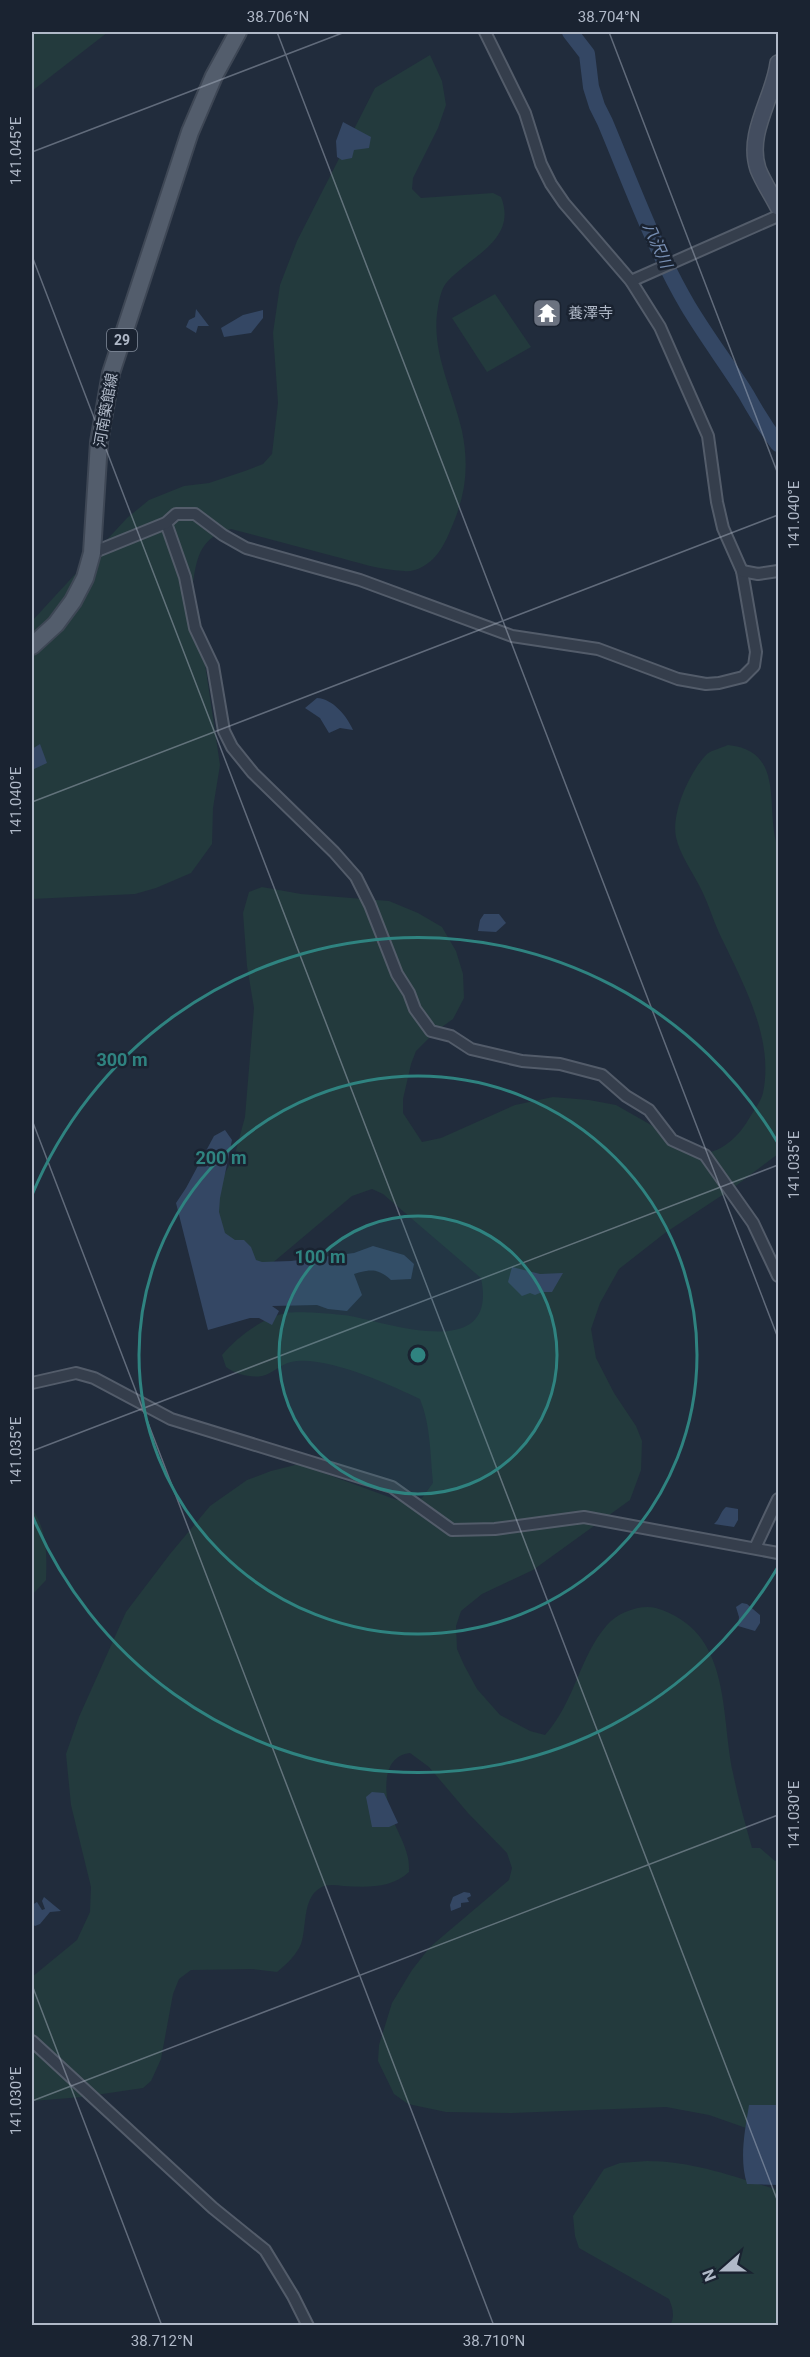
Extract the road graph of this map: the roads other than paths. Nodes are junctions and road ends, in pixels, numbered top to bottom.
1 (238, 32) edge
2 (485, 32) edge
3 (778, 63) edge
4 (777, 201) edge
5 (778, 216) edge
6 (631, 281) junction
7 (166, 523) junction
8 (92, 553) junction
9 (742, 571) junction
10 (778, 571) edge
11 (32, 646) edge
12 (778, 1276) edge
13 (32, 1383) edge
14 (778, 1499) edge
15 (755, 1548) junction
16 (778, 1553) edge
17 (32, 2041) edge
18 (308, 2325) edge

1 - 8 main road, 河南築館線 / 29
2 - 6 street
3 - 4 street
5 - 6 street
6 - 9 street
7 - 8 street
7 - 9 street
7 - 12 street
8 - 11 main road, 河南築館線 / 29
9 - 10 street
13 - 15 street
14 - 15 street
15 - 16 street
17 - 18 street

